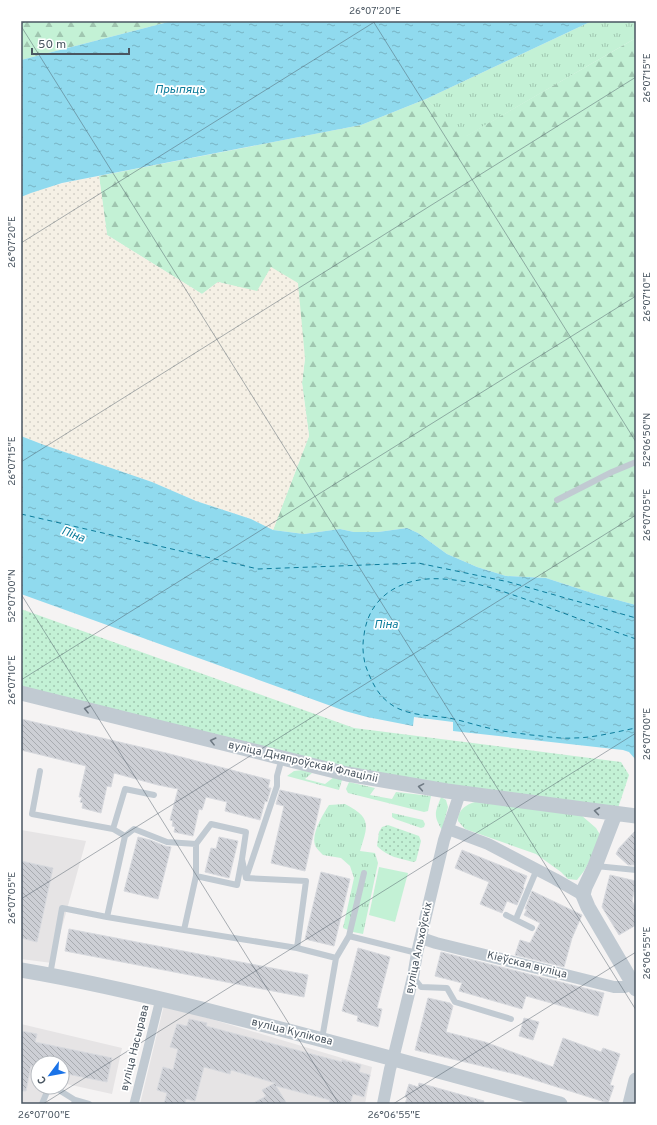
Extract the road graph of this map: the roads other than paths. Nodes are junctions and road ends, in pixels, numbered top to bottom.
1 (636, 462) edge
2 (557, 500) dead end
3 (21, 693) edge
4 (282, 758) junction
5 (40, 771) dead end
6 (460, 793) junction
7 (154, 795) dead end
8 (615, 814) junction
9 (636, 816) edge
10 (113, 829) junction
11 (448, 829) junction
12 (125, 836) junction
13 (196, 844) junction
14 (242, 859) junction
15 (595, 866) junction
16 (537, 870) junction
17 (636, 870) edge
18 (364, 873) dead end
19 (196, 876) junction
20 (246, 878) junction
21 (583, 895) junction
22 (506, 915) dead end
23 (107, 918) junction
24 (516, 919) junction
25 (532, 928) dead end
26 (184, 930) junction
27 (349, 936) junction
28 (421, 938) junction
29 (297, 948) junction
30 (417, 953) junction
31 (336, 958) junction
32 (21, 970) edge
33 (50, 975) junction
34 (413, 977) junction
35 (635, 986) edge
36 (160, 998) junction
37 (511, 1020) dead end
38 (322, 1039) junction
39 (394, 1059) junction
40 (636, 1080) edge
41 (65, 1095) edge
42 (74, 1102) edge
43 (89, 1104) edge
44 (134, 1104) edge
45 (383, 1104) edge
46 (560, 1104) edge
47 (630, 1104) edge

1 - 2 lane
4 -> 3 street, вуліца Дняпроўскай Флаціліі
6 -> 4 street, вуліца Дняпроўскай Флаціліі
4 - 20 lane
5 - 10 lane
8 -> 6 street, вуліца Дняпроўскай Флаціліі
6 - 11 street, вуліца Альхоўскіх
7 - 10 lane
8 - 9 street, вуліца Дняпроўскай Флаціліі
8 - 15 street
10 - 12 lane
11 - 16 street
11 - 28 street, вуліца Альхоўскіх
12 - 13 lane
12 - 23 lane
13 - 14 lane
13 - 19 lane
14 - 19 lane
14 - 20 lane
15 - 17 lane
15 - 21 street
16 - 21 street
16 - 24 lane
18 - 27 lane
19 - 26 lane
20 - 29 lane
21 - 35 street
22 - 24 lane
23 - 26 lane
23 - 33 lane
24 - 25 lane
26 - 29 lane
27 - 30 lane
27 - 31 lane
28 - 30 street, вуліца Альхоўскіх
28 - 35 street, Кіеўская вуліца
29 - 31 lane
30 - 34 street, вуліца Альхоўскіх
31 - 38 lane
32 - 33 street, вуліца Кулікова
33 - 36 street, вуліца Кулікова
34 - 37 lane
34 - 39 street, вуліца Альхоўскіх
36 - 38 street, вуліца Кулікова
36 - 44 street, вуліца Насырава
38 - 39 street, вуліца Кулікова
39 - 45 street, вуліца Альхоўскіх
39 - 46 street, вуліца Кулікова
40 - 47 street
41 - 42 lane
42 - 43 lane

